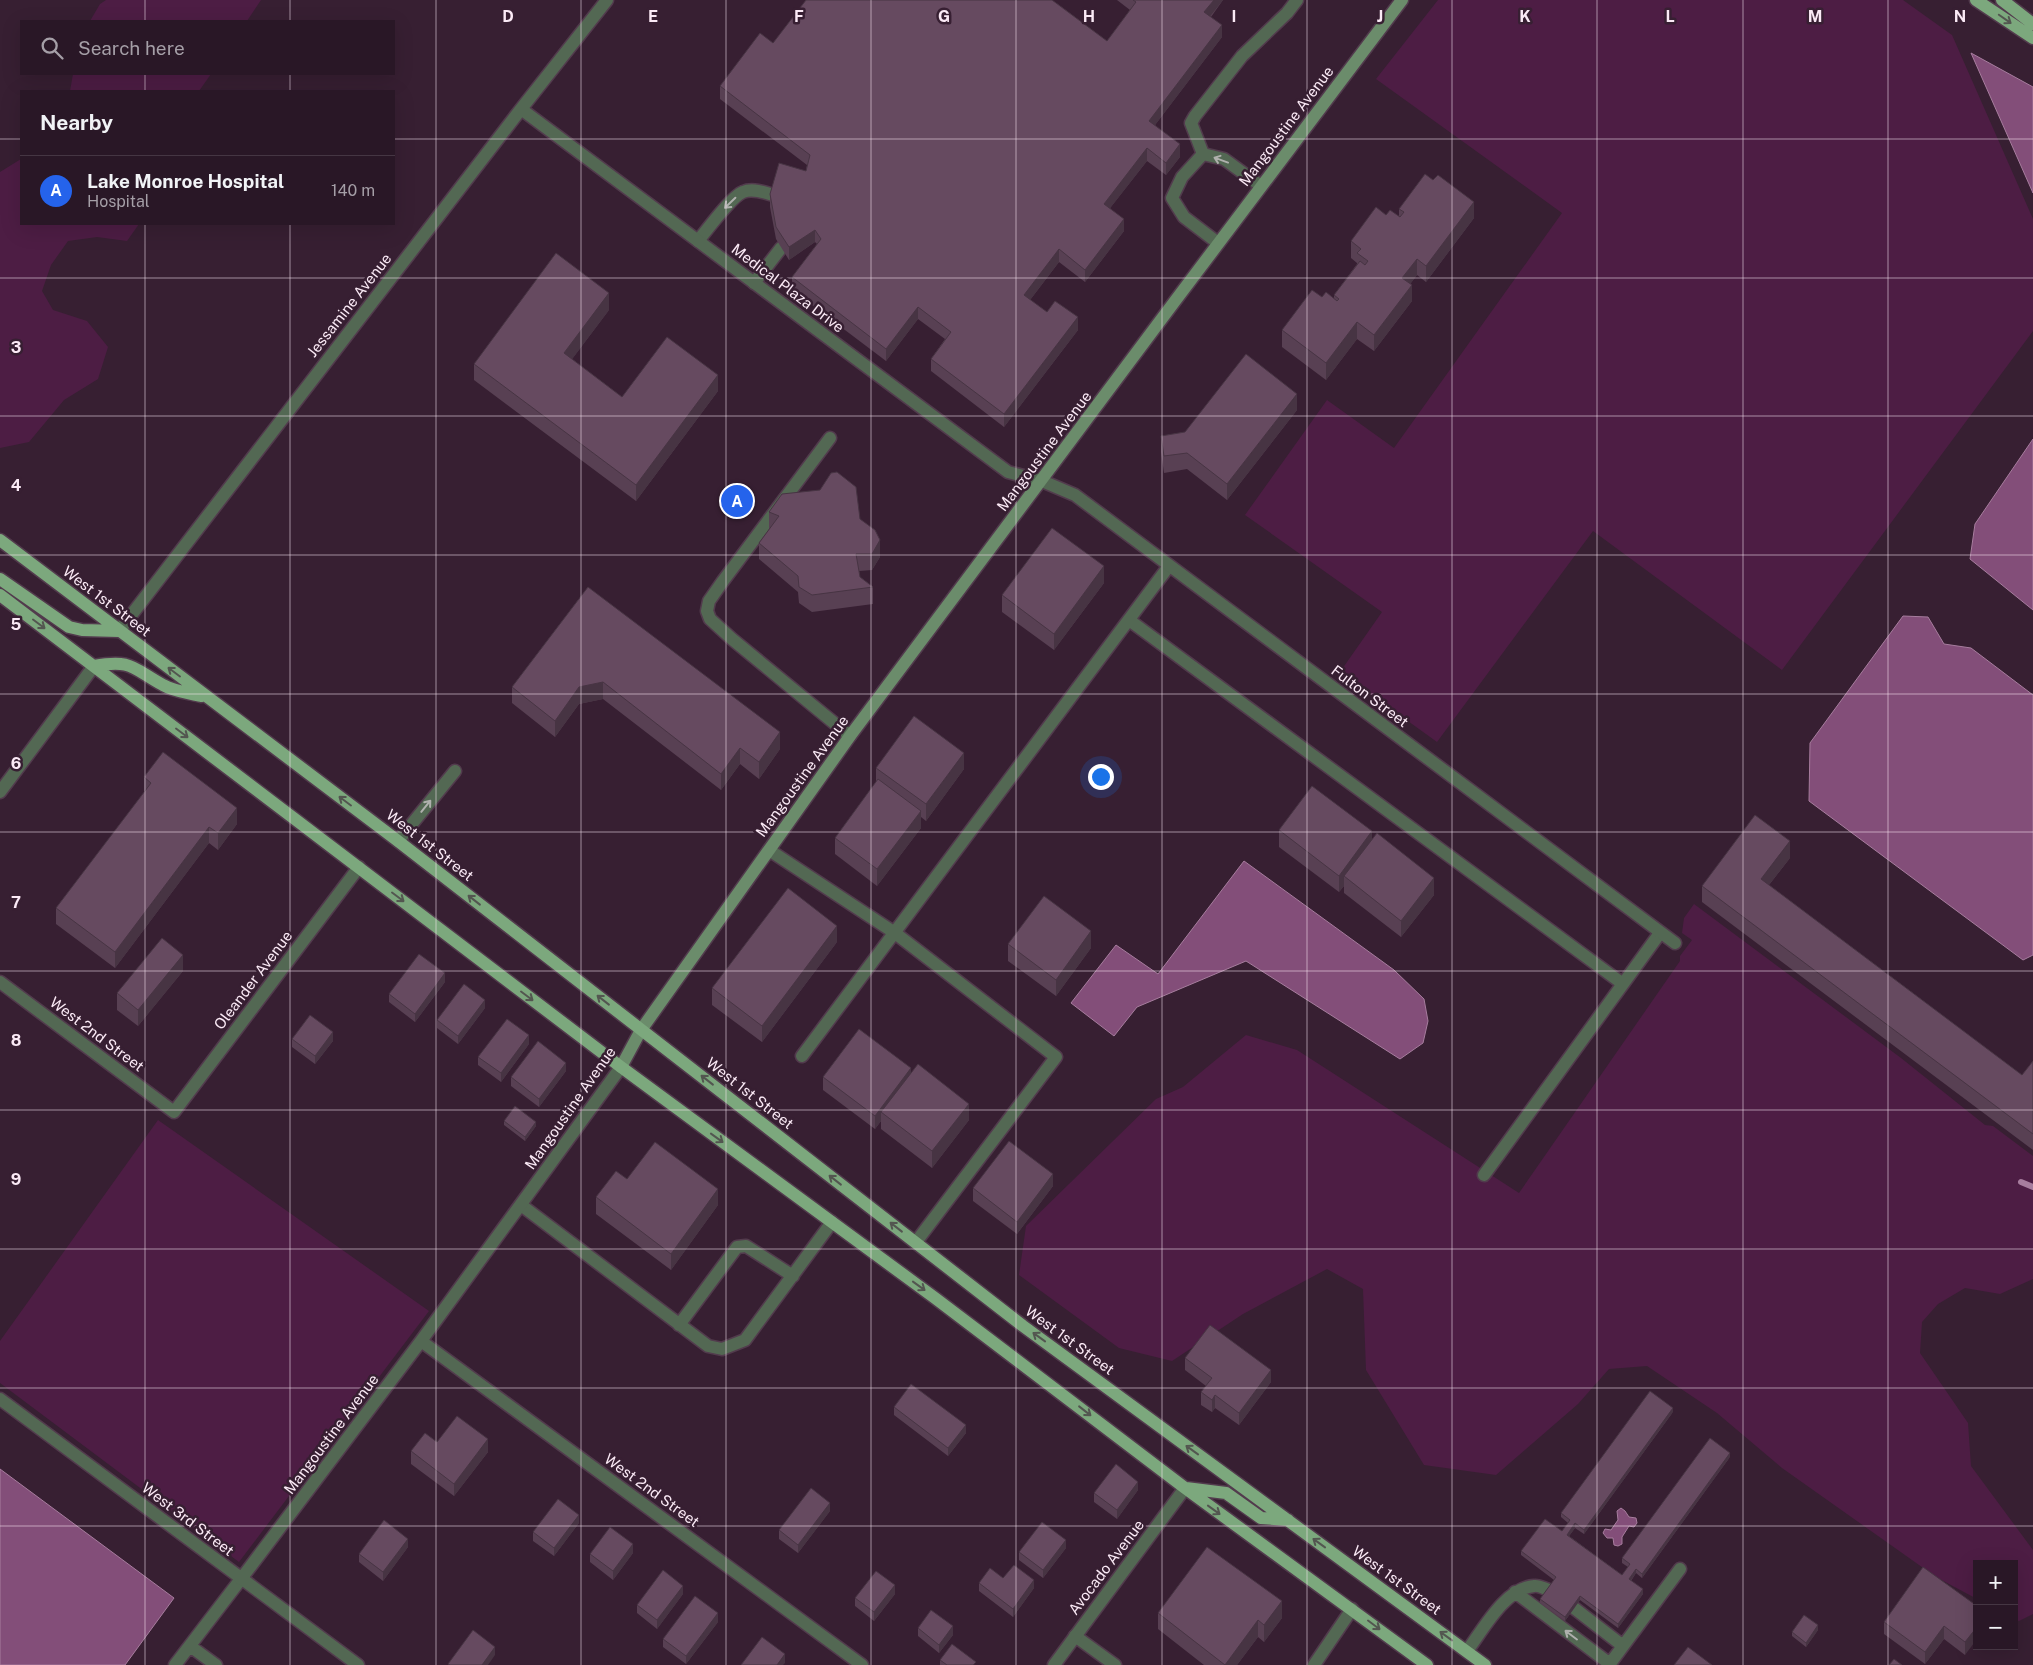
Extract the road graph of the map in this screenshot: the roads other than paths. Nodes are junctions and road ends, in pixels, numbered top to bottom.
1 (607, 0) edge
2 (1297, 0) edge
3 (1402, 0) edge
4 (1976, 0) edge
5 (2002, 0) edge
6 (2033, 24) edge
7 (2033, 38) edge
8 (520, 108) junction
9 (1203, 154) junction
10 (1261, 186) junction
11 (773, 195) edge
12 (698, 241) junction
13 (1218, 243) junction
14 (781, 248) edge
15 (754, 283) junction
16 (830, 438) dead end
17 (1042, 481) junction
18 (0, 540) edge
19 (1169, 566) junction
20 (0, 579) edge
21 (0, 595) edge
22 (1129, 620) junction
23 (119, 631) junction
24 (94, 666) junction
25 (208, 698) junction
26 (850, 736) junction
27 (455, 771) dead end
28 (0, 792) edge
29 (398, 840) junction
30 (769, 850) junction
31 (359, 867) junction
32 (895, 933) junction
33 (1660, 933) junction
34 (1675, 943) dead end
35 (0, 982) edge
36 (1623, 984) junction
37 (641, 1030) junction
38 (802, 1056) dead end
39 (621, 1067) junction
40 (174, 1112) joint
41 (1484, 1175) dead end
42 (521, 1205) junction
43 (832, 1222) junction
44 (916, 1242) junction
45 (793, 1276) junction
46 (680, 1325) junction
47 (422, 1341) junction
48 (0, 1399) edge
49 (1185, 1488) junction
50 (1288, 1520) junction
51 (1680, 1569) dead end
52 (241, 1579) junction
53 (1549, 1590) edge
54 (1514, 1592) junction
55 (1574, 1608) edge
56 (1352, 1609) junction
57 (1075, 1636) junction
58 (190, 1646) junction
59 (1623, 1646) junction
60 (1467, 1651) junction
61 (1610, 1664) edge
62 (175, 1665) edge
63 (216, 1665) edge
64 (358, 1665) edge
65 (862, 1665) edge
66 (1054, 1665) edge
67 (1115, 1665) edge
68 (1314, 1665) edge
69 (1427, 1665) edge
70 (1485, 1665) edge

1 - 8 street, Jessamine Avenue
2 - 9 street
3 - 10 street, Mangoustine Avenue
4 -> 7 main road
5 - 6 main road
8 - 12 street, Medical Plaza Drive
8 - 23 street, Jessamine Avenue
10 -> 9 street
9 - 13 street
10 - 13 street, Mangoustine Avenue
11 -> 12 street
12 - 15 street, Medical Plaza Drive
13 - 17 street, Mangoustine Avenue
14 - 15 street
15 - 17 street, Medical Plaza Drive
16 - 26 street
17 - 19 street, Fulton Street
17 - 26 street, Mangoustine Avenue
18 - 23 main road, West 1st Street
19 - 22 street
19 - 33 street, Fulton Street
20 - 23 main road
21 -> 24 main road
22 - 32 street
22 - 36 street
25 -> 23 main road, West 1st Street
24 - 25 main road
24 - 28 street
24 -> 31 main road
29 -> 25 main road, West 1st Street
26 - 30 street, Mangoustine Avenue
29 -> 27 street
37 -> 29 main road, West 1st Street
30 - 32 street
30 - 37 street, Mangoustine Avenue
31 -> 39 main road
31 - 40 street, Oleander Avenue
32 - 38 street
32 - 44 street
33 - 34 street, Fulton Street
33 - 36 street
35 - 40 street, West 2nd Street
36 - 41 street
37 - 39 street, Mangoustine Avenue
44 -> 37 main road, West 1st Street
39 - 42 street, Mangoustine Avenue
39 -> 43 main road
42 - 46 street
42 - 47 street, Mangoustine Avenue
43 - 45 street
43 -> 49 main road
50 -> 44 main road, West 1st Street
45 - 46 street
45 - 46 street
47 - 52 street, Mangoustine Avenue
47 - 65 street, West 2nd Street
48 - 52 street, West 3rd Street
49 - 50 main road
49 -> 56 main road
49 - 57 street, Avocado Avenue
60 -> 50 main road, West 1st Street
51 - 59 street
52 - 58 street, Mangoustine Avenue
52 - 64 street, West 3rd Street
53 - 54 street
54 - 60 street
61 -> 54 street
55 - 59 street
56 - 68 street
56 -> 69 main road
57 - 66 street, Avocado Avenue
57 - 67 street
58 - 62 street, Mangoustine Avenue
58 - 63 street
59 - 61 street
60 - 70 main road, West 1st Street

